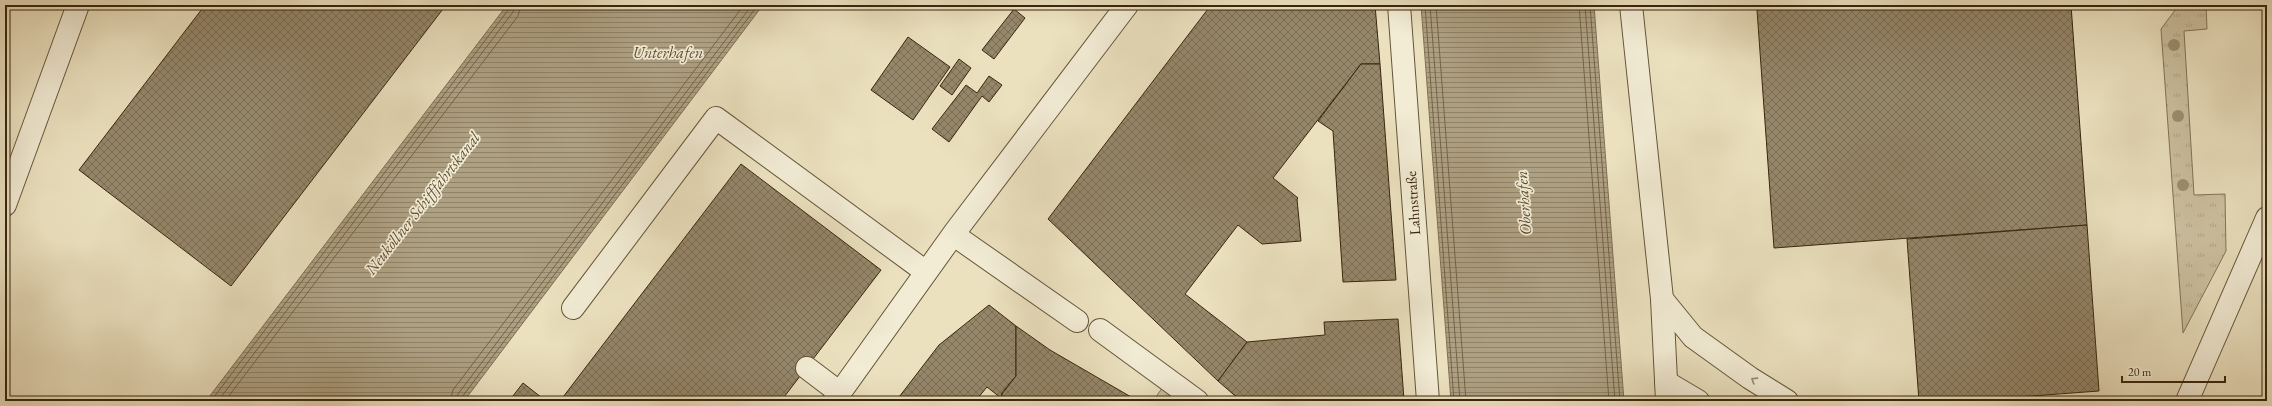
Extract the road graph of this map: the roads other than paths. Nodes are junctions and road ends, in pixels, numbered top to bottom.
1 (78, 5) edge
2 (1127, 5) edge
3 (1399, 5) edge
4 (1631, 5) edge
5 (5, 205) edge
6 (2267, 219) edge
7 (954, 235) junction
8 (926, 272) junction
9 (1662, 299) junction
10 (573, 308) dead end
11 (1077, 321) dead end
12 (1100, 330) dead end
13 (806, 368) dead end
14 (1667, 391) edge
15 (837, 397) edge
16 (1197, 401) edge
17 (1428, 401) edge
18 (1698, 401) edge
19 (1787, 401) edge
20 (2187, 401) edge

1 - 5 lane
2 - 7 lane
3 - 17 lane, Lahnstraße
4 - 9 lane
6 - 20 lane
7 - 8 lane
7 - 11 lane
8 - 10 lane
8 - 15 lane
9 - 14 lane
19 -> 9 lane
12 - 16 lane
13 - 15 lane
14 - 18 lane

